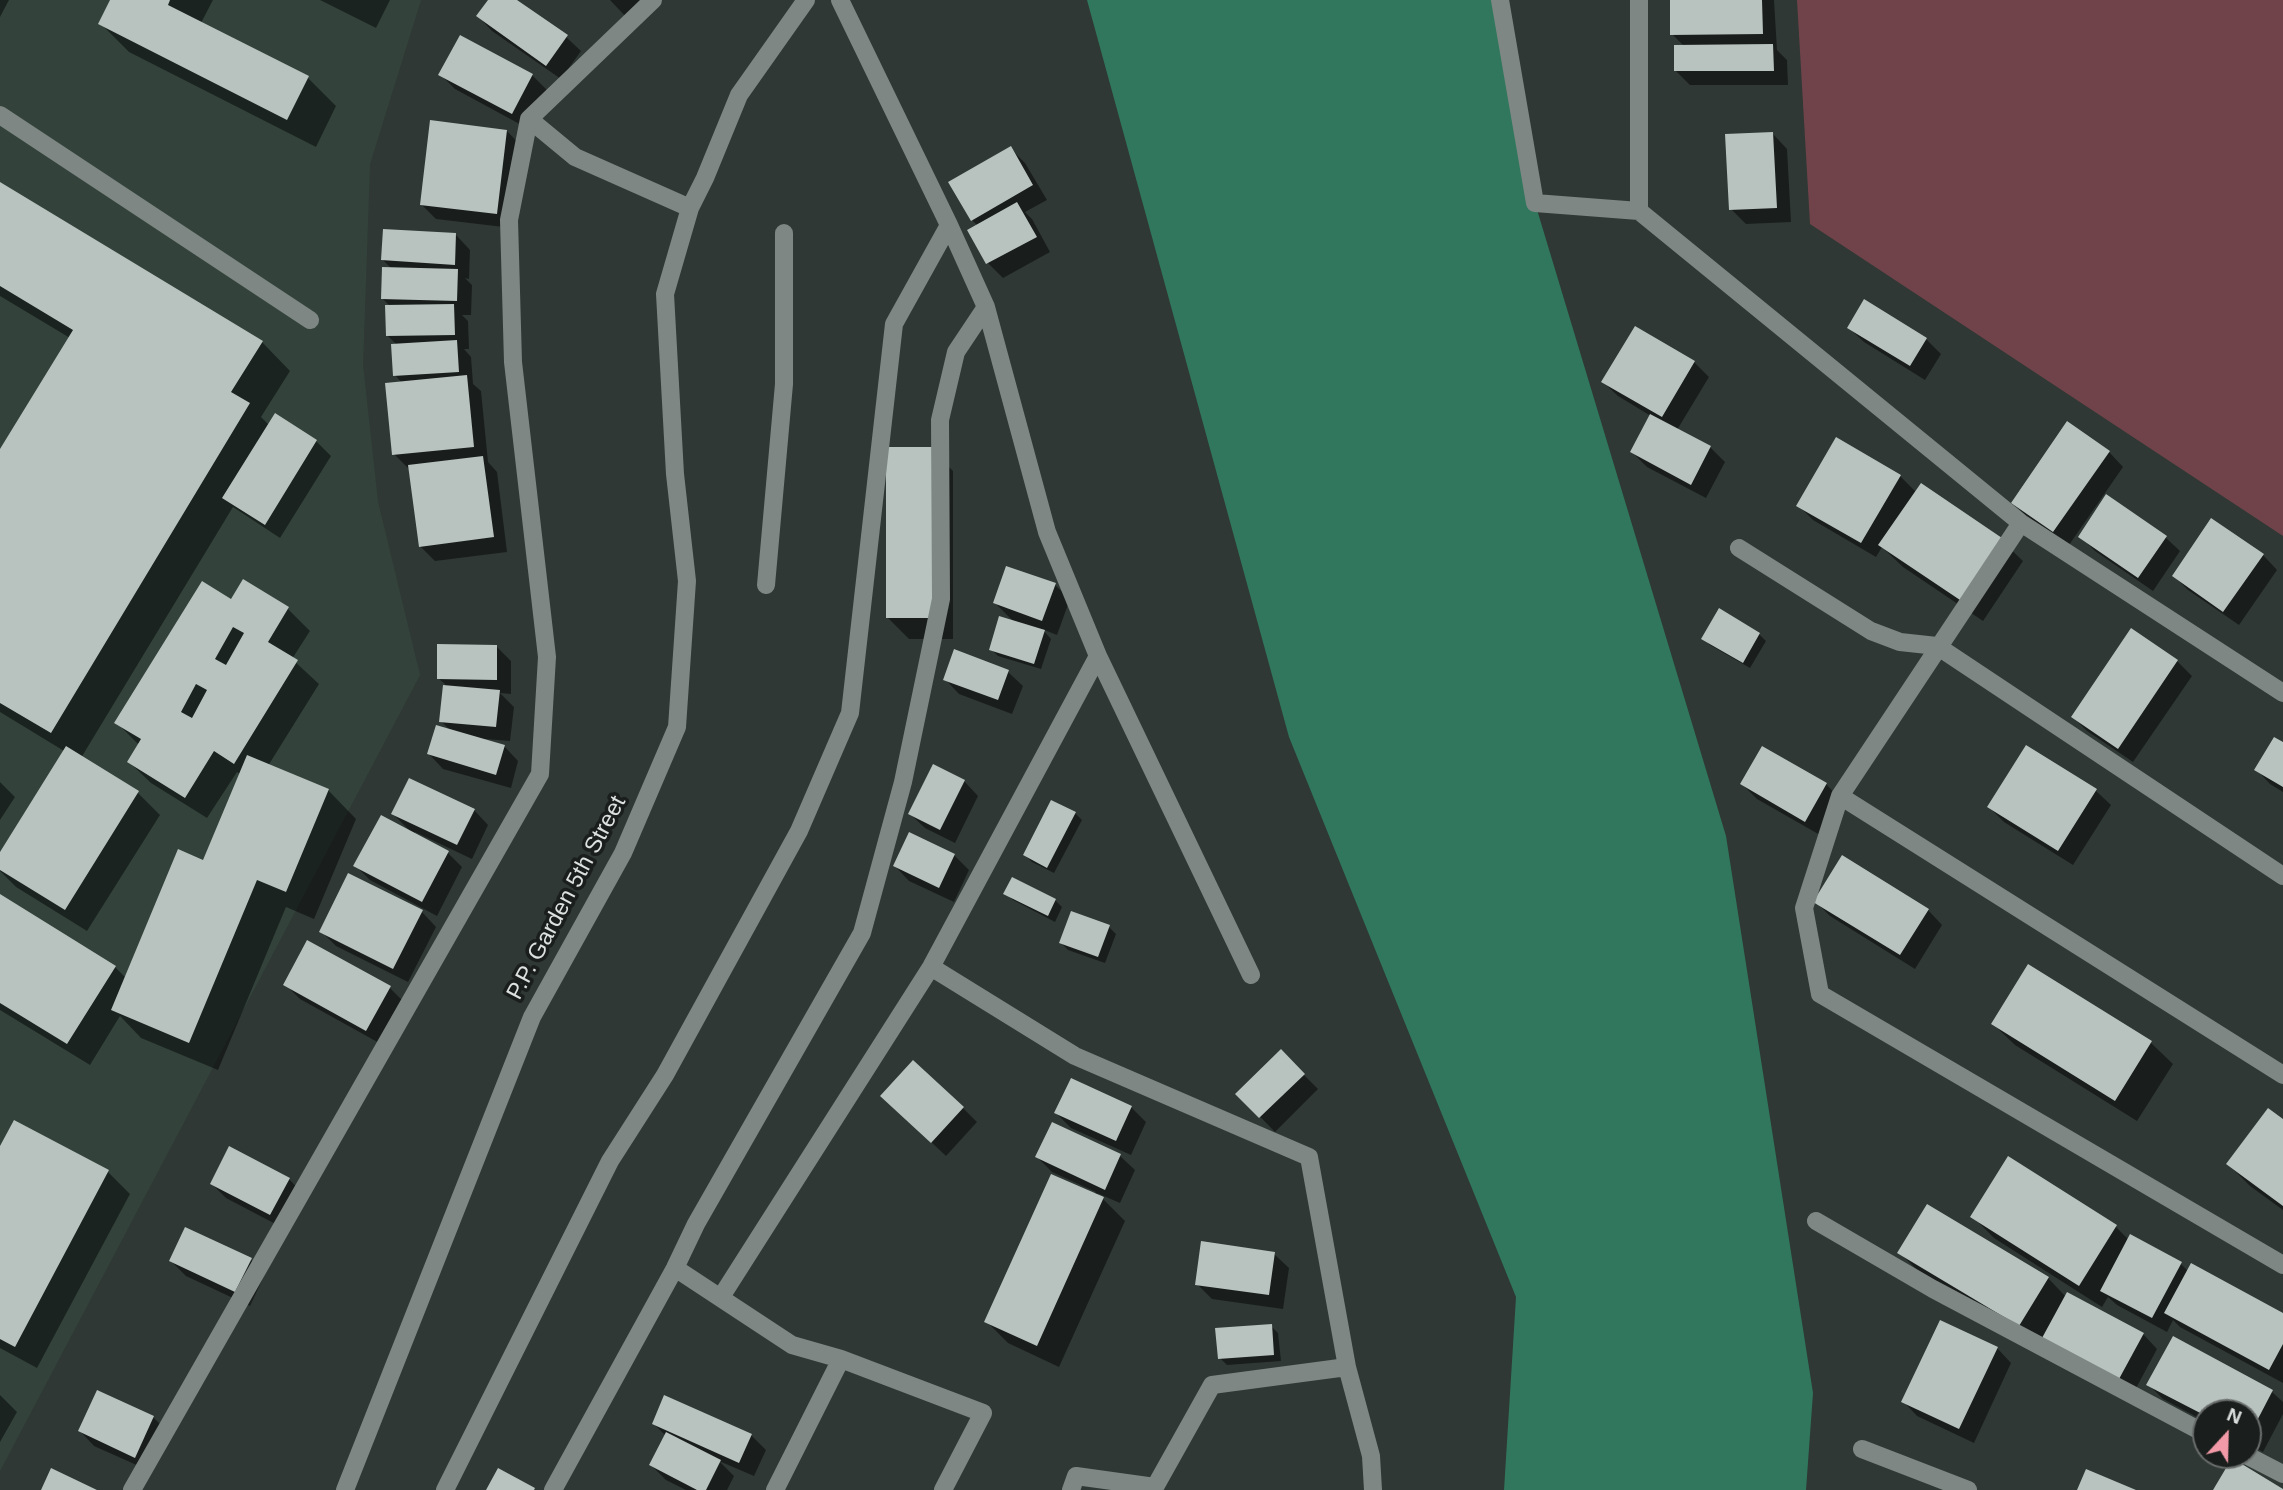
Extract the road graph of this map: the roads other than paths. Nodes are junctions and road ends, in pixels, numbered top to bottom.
1 (653, 0) edge
2 (806, 0) edge
3 (840, 0) edge
4 (1500, 0) edge
5 (1639, 0) edge
6 (0, 115) edge
7 (529, 119) junction
8 (690, 208) junction
9 (1640, 211) junction
10 (950, 225) junction
11 (784, 233) dead end
12 (986, 307) junction
13 (310, 320) dead end
14 (2021, 523) junction
15 (1739, 548) dead end
16 (766, 585) dead end
17 (1937, 646) junction
18 (1097, 656) junction
19 (2283, 693) edge
20 (1840, 796) junction
21 (2283, 876) edge
22 (931, 967) junction
23 (1251, 975) dead end
24 (2283, 1075) edge
25 (1816, 1221) dead end
26 (2283, 1265) edge
27 (675, 1268) junction
28 (721, 1297) junction
29 (841, 1359) junction
30 (1347, 1367) junction
31 (2192, 1427) edge
32 (1862, 1449) dead end
33 (2262, 1463) edge
34 (2283, 1474) edge
35 (132, 1490) edge
36 (345, 1490) edge
37 (445, 1490) edge
38 (554, 1490) edge
39 (775, 1490) edge
40 (943, 1490) edge
41 (1071, 1490) edge
42 (1373, 1490) edge
43 (1969, 1490) edge

1 - 7 street
2 - 8 street, P.P. Garden 5th Street
3 - 10 street
4 - 9 street
5 - 9 street
6 - 13 street
7 - 8 street
7 - 35 street
8 - 36 street, P.P. Garden 5th Street
9 - 14 street
10 - 12 street
10 - 37 street
11 - 16 street
12 - 18 street
12 - 27 street
14 - 17 street
14 - 19 street
15 - 17 street
17 - 20 street
17 - 21 street
18 - 22 street
18 - 23 street
20 - 24 street
20 - 26 street
22 - 28 street
22 - 30 street
25 - 31 street
27 - 28 street
27 - 38 street
28 - 29 street
29 - 39 street
29 - 40 street
30 - 41 street
30 - 42 street
32 - 43 street
33 - 34 street

